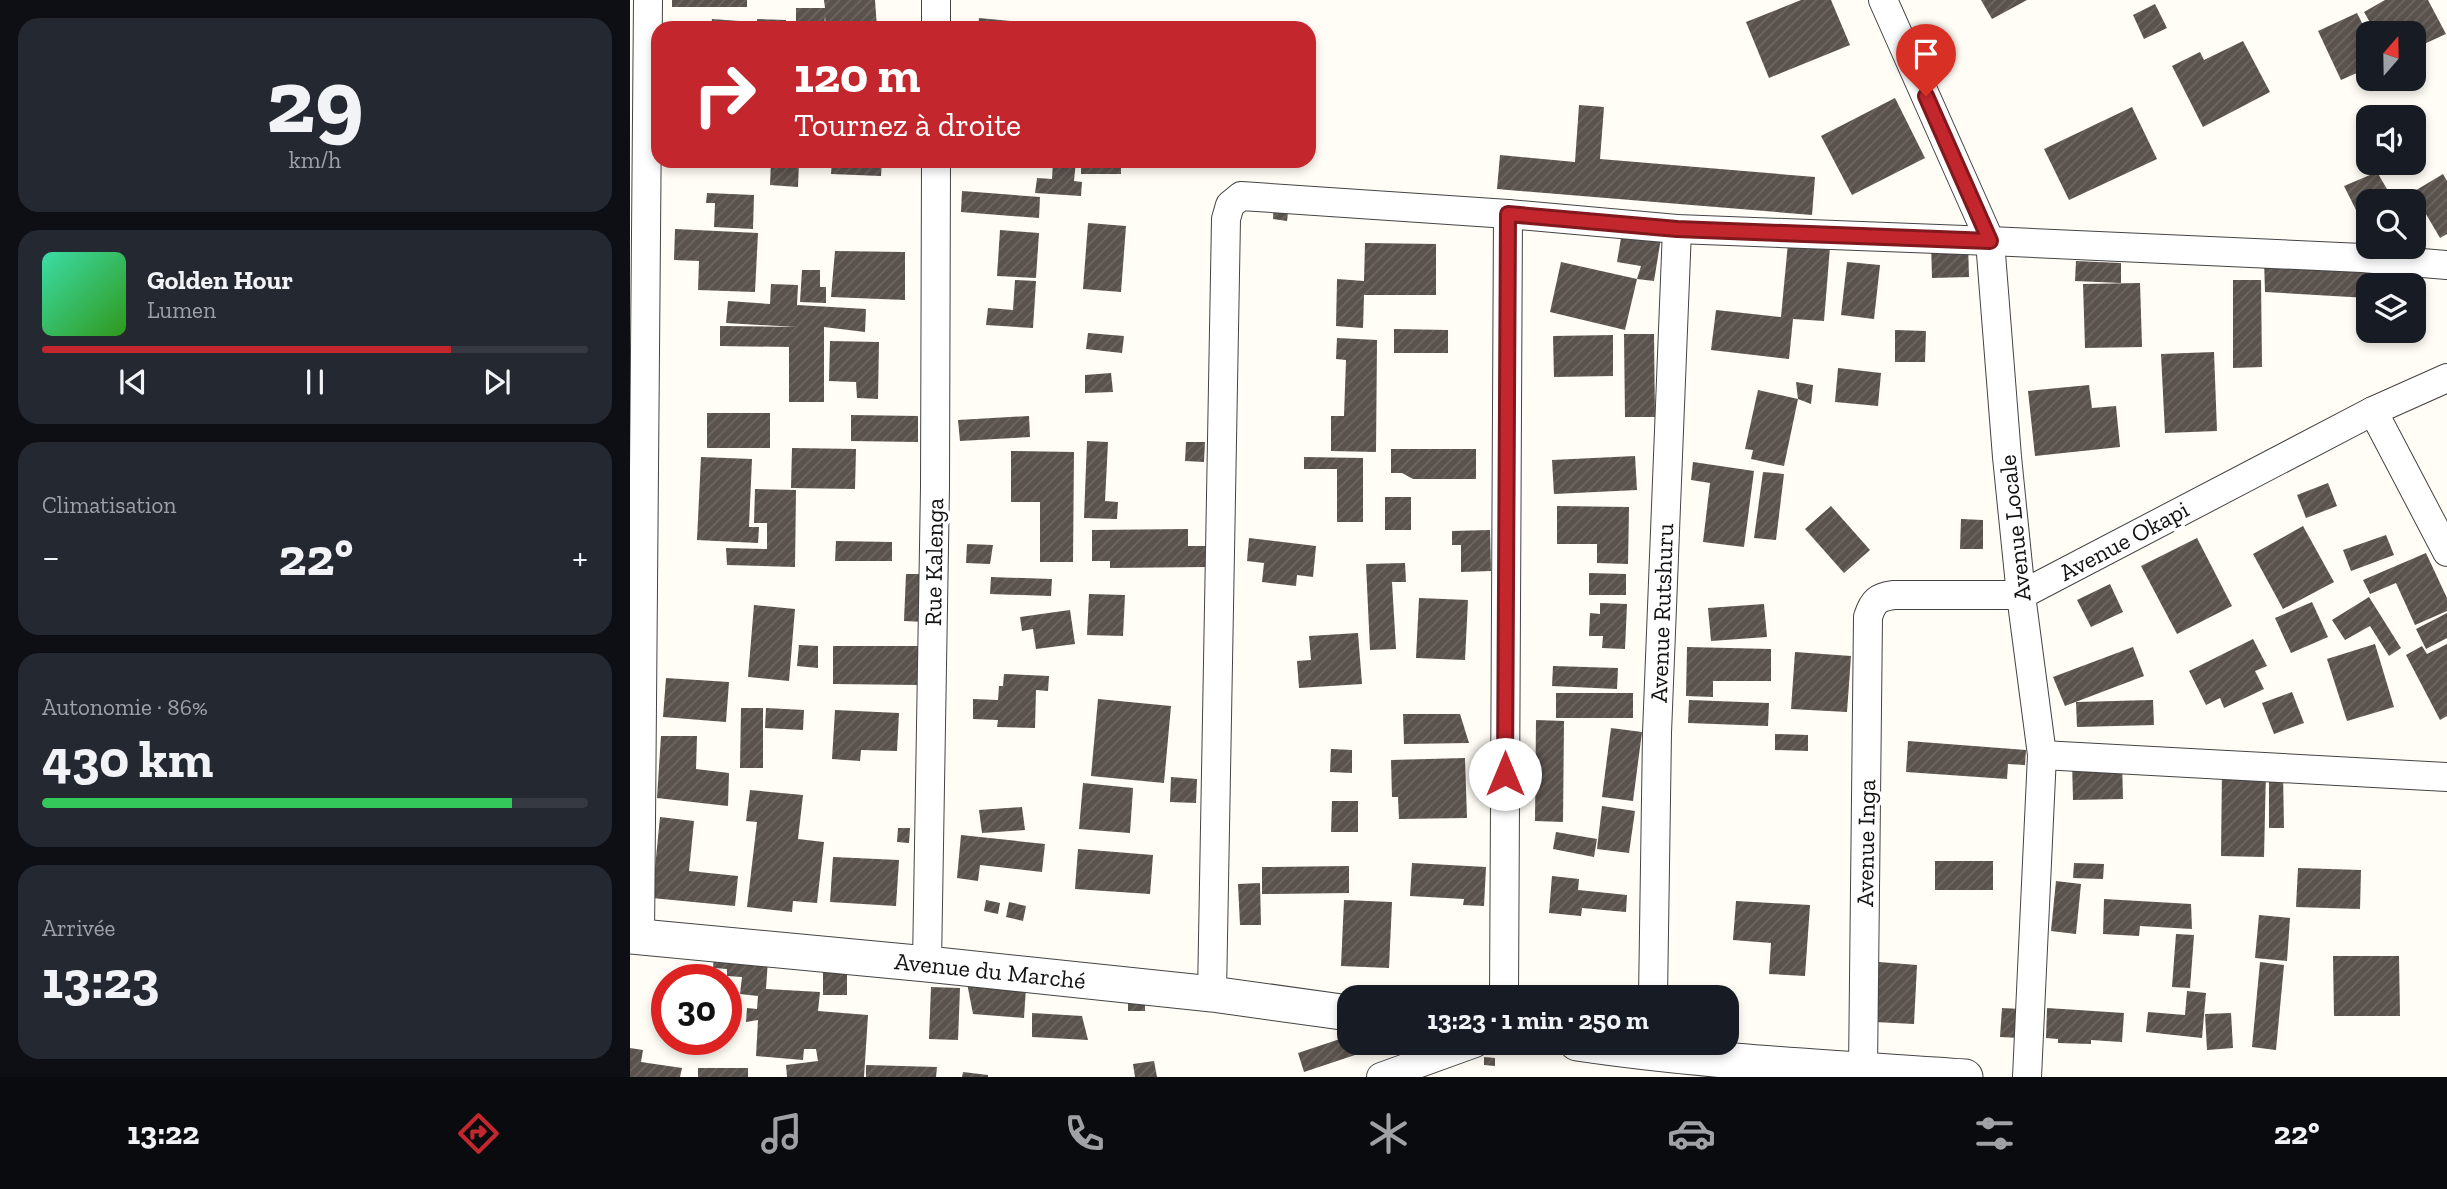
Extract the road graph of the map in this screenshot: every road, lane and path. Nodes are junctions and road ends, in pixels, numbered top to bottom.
1 (648, 0) edge
2 (936, 0) edge
3 (1883, 0) edge
4 (936, 21) edge
5 (936, 168) edge
6 (1508, 214) junction
7 (1677, 229) junction
8 (1990, 241) junction
9 (2447, 265) edge
10 (2447, 378) edge
11 (2373, 411) junction
12 (2447, 552) edge
13 (2021, 595) junction
14 (1868, 617) joint
15 (2042, 755) junction
16 (2447, 777) edge
17 (635, 936) edge
18 (927, 964) junction
19 (1504, 985) edge
20 (1653, 985) edge
21 (1212, 994) junction
22 (1337, 1011) edge
23 (1453, 1055) edge
24 (1676, 1055) edge
25 (1429, 1068) edge
26 (1732, 1069) edge
27 (1863, 1070) junction
28 (1381, 1077) edge
29 (1965, 1077) edge
30 (2027, 1077) edge

1 - 17 street
2 - 4 street
3 - 8 street, Avenue Locale
5 - 18 street, Rue Kalenga
6 - 7 street
6 - 19 street
6 - 21 street
7 - 8 street
7 - 20 street, Avenue Rutshuru
8 - 9 street
8 - 13 street, Avenue Locale
10 - 11 street, Avenue Okapi
11 - 12 street
11 - 13 street, Avenue Okapi
13 - 14 street, Avenue Okapi
13 - 15 street, Avenue Locale
14 - 27 street, Avenue Inga
15 - 16 street
15 - 30 street, Avenue Locale
17 - 18 street, Avenue du Marché
18 - 21 street, Avenue du Marché
21 - 22 street, Avenue du Marché
23 - 25 street
24 - 26 street
25 - 28 street
26 - 27 street
27 - 29 street

